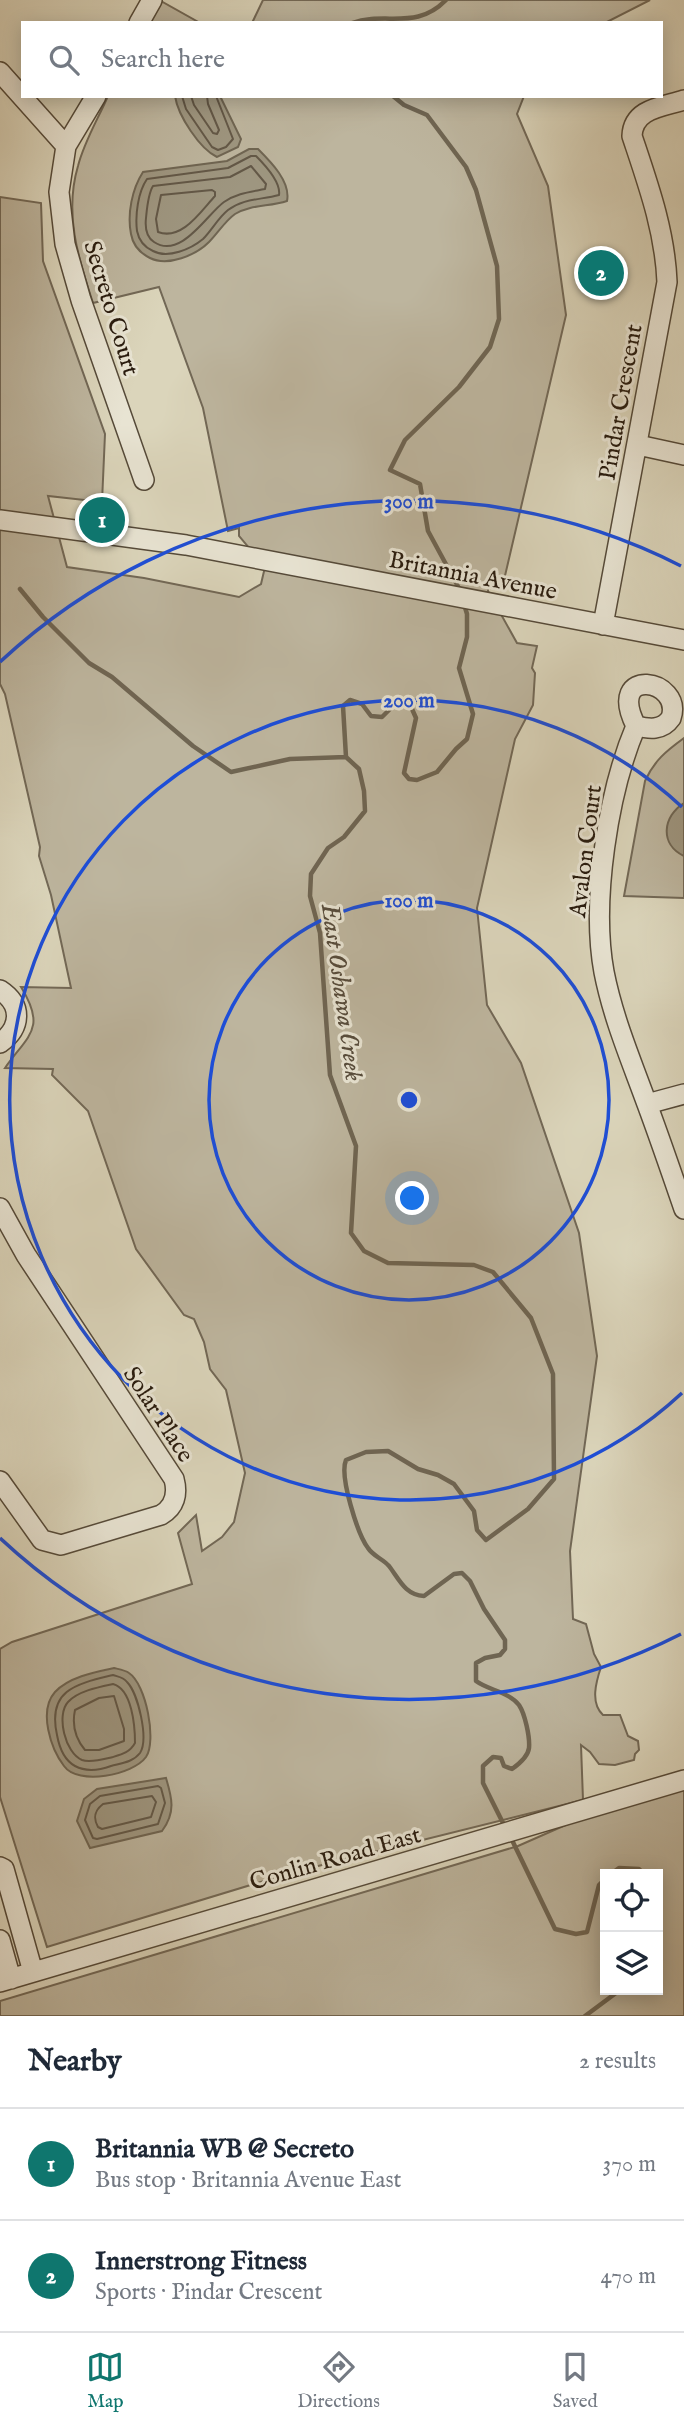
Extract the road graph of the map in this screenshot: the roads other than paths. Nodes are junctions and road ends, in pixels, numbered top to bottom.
1 (152, 0) edge
2 (140, 21) edge
3 (0, 72) edge
4 (21, 96) edge
5 (23, 98) edge
6 (95, 98) edge
7 (684, 100) edge
8 (66, 146) junction
9 (676, 281) edge
10 (638, 445) junction
11 (684, 455) edge
12 (144, 480) dead end
13 (0, 520) edge
14 (603, 625) junction
15 (684, 640) edge
16 (636, 726) dead end
17 (0, 975) edge
18 (4, 993) edge
19 (0, 1043) edge
20 (684, 1094) edge
21 (647, 1104) junction
22 (0, 1208) edge
23 (684, 1209) edge
24 (0, 1481) edge
25 (684, 1780) edge
26 (0, 1867) edge
27 (0, 1940) edge
28 (33, 1972) junction
29 (6, 1981) edge

1 - 2 street
3 - 4 street
5 - 8 street
6 - 8 street
7 - 9 street, Pindar Crescent
8 - 12 street, Secreto Court
9 - 10 street, Pindar Crescent
10 - 11 street
10 - 14 street, Pindar Crescent
13 - 14 street, Britannia Avenue
14 - 15 street, Britannia Avenue
16 - 21 street, Avalon Court
17 - 18 street
18 - 19 street
20 - 21 street
21 - 23 street, Avalon Court
22 - 24 street, Solar Place
25 - 28 street, Conlin Road East
26 - 28 street
27 - 29 street
28 - 29 street, Conlin Road East

